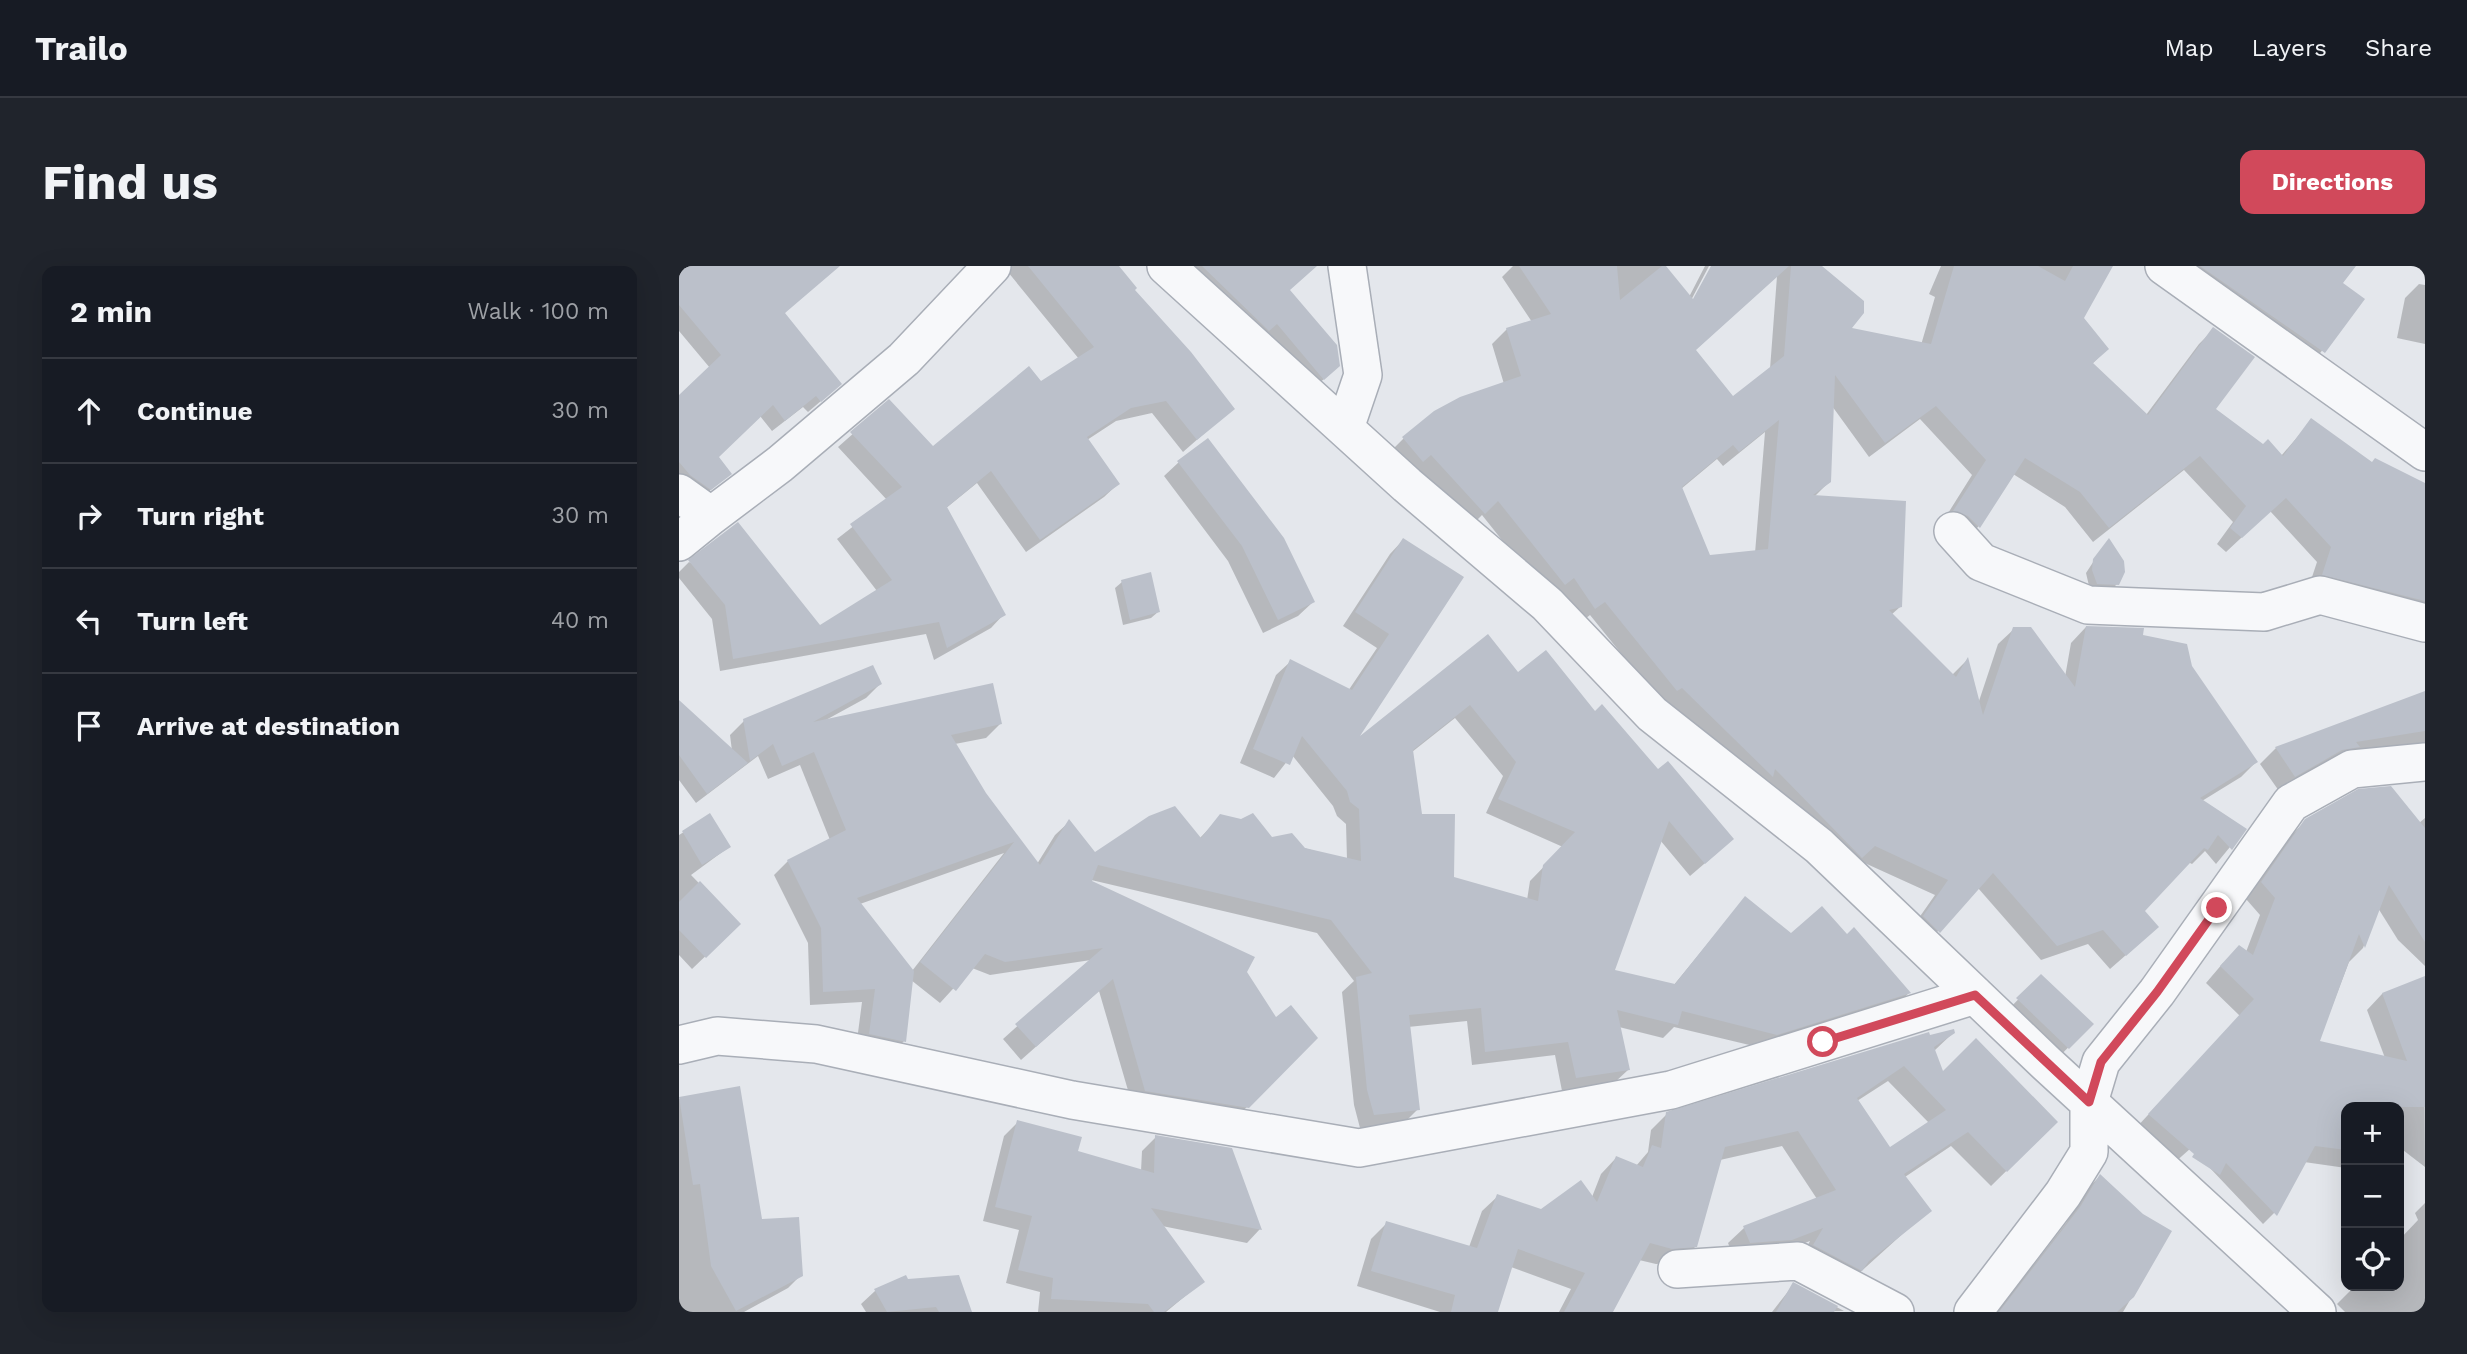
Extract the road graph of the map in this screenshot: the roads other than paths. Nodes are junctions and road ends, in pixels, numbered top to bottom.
1 (992, 266) edge
2 (1166, 266) edge
3 (1346, 266) edge
4 (2164, 266) edge
5 (1345, 428) junction
6 (2425, 452) edge
7 (679, 493) edge
8 (712, 516) junction
9 (1953, 531) dead end
10 (679, 542) edge
11 (2425, 623) edge
12 (2425, 762) edge
13 (1975, 995) junction
14 (679, 1045) edge
15 (2089, 1102) junction
16 (1677, 1269) dead end
17 (2296, 1306) edge
18 (1895, 1312) edge
19 (1973, 1312) edge

1 - 8 street
2 - 5 street
3 - 5 street
4 - 6 street
5 - 13 street
7 - 8 street
8 - 10 street
9 - 11 street
12 - 15 street
13 - 14 street
13 - 15 street
15 - 17 street
15 - 19 street
16 - 18 street

